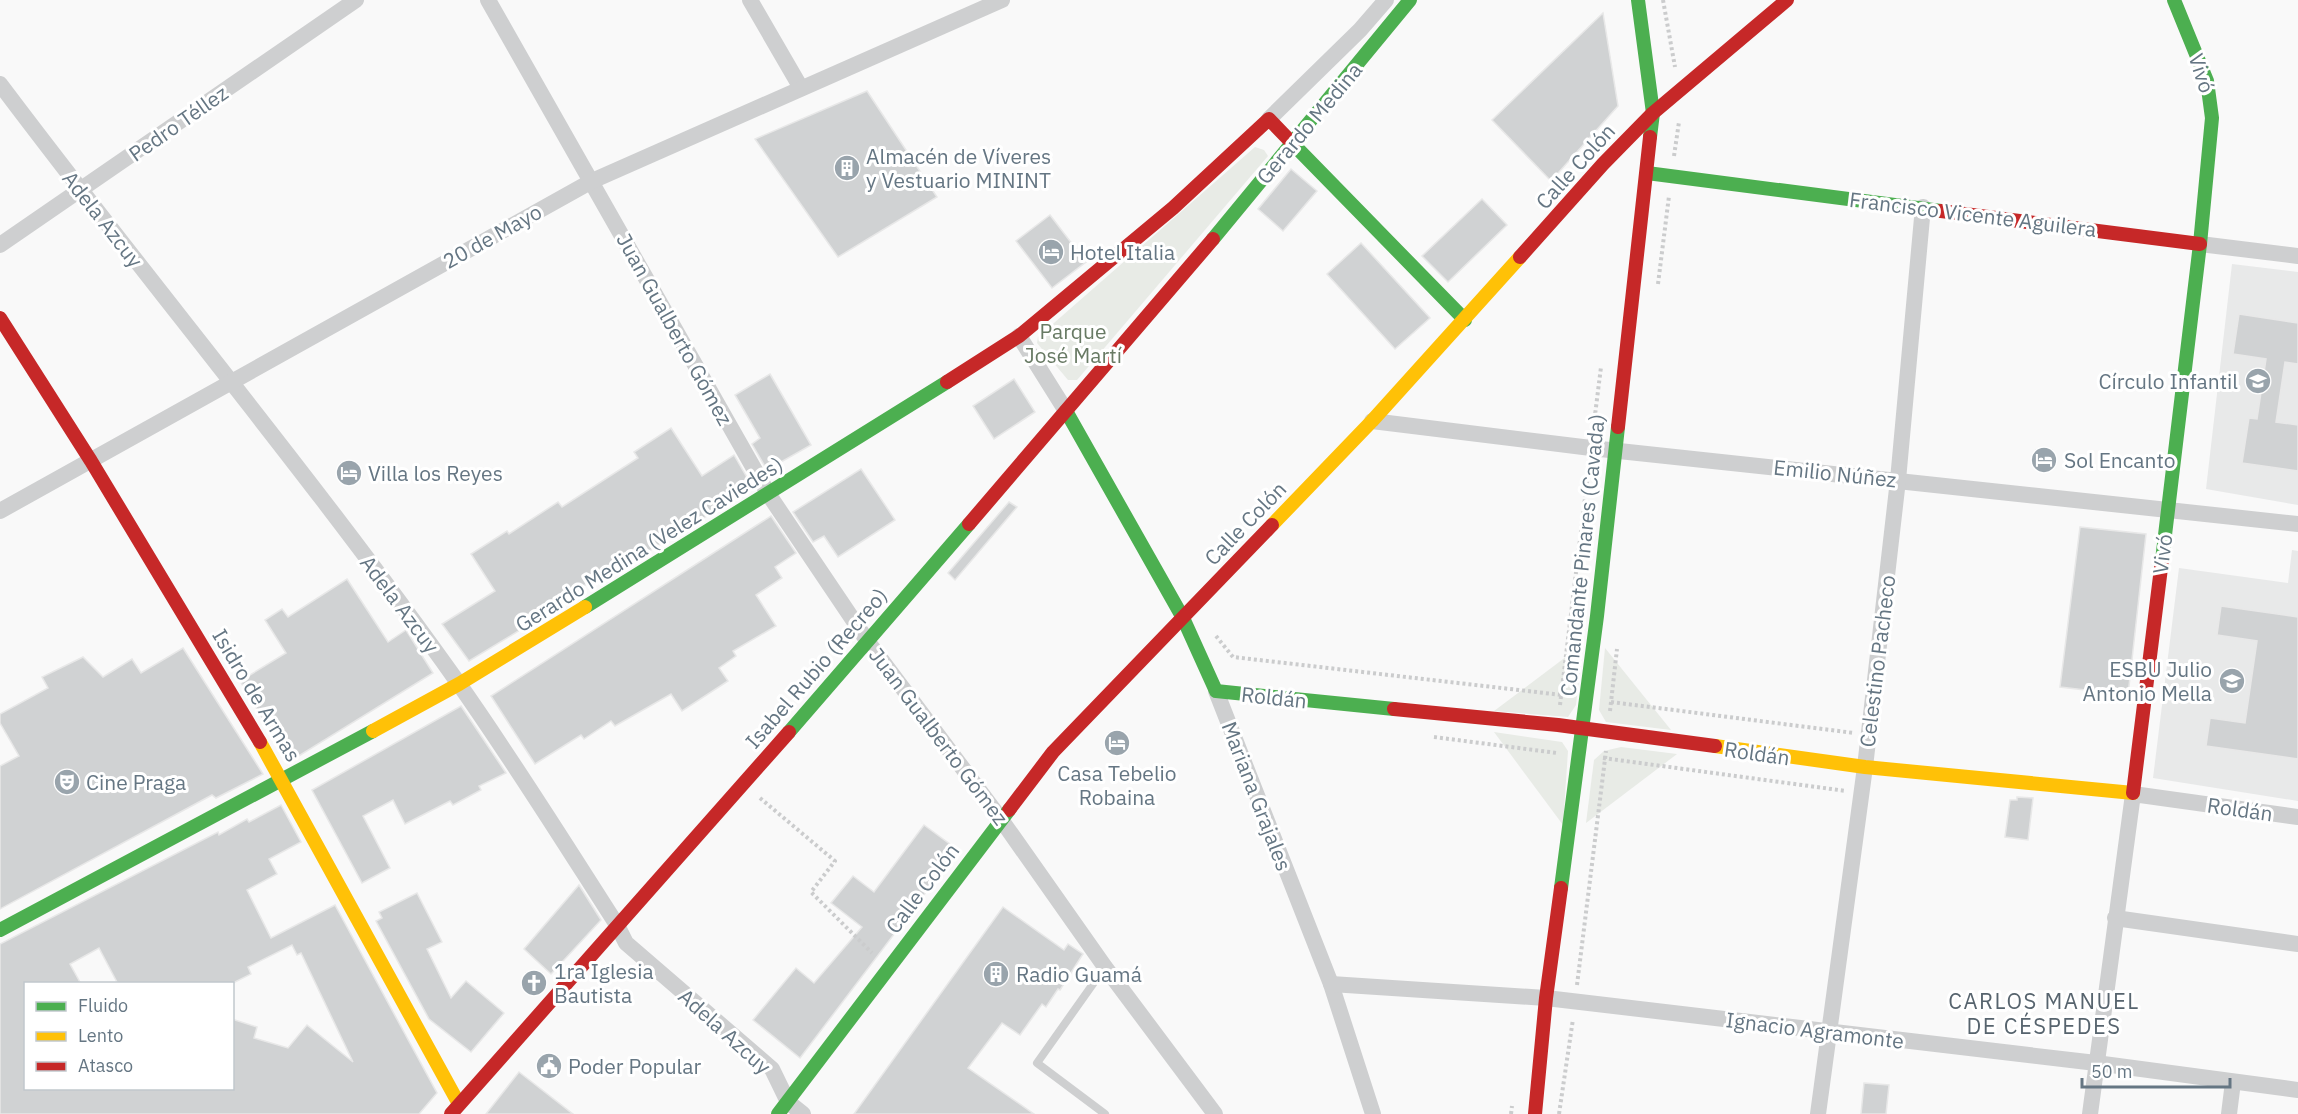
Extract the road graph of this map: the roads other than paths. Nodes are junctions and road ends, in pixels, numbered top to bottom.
1 (356, 0) edge
2 (488, 0) edge
3 (750, 0) edge
4 (1386, 0) edge
5 (1410, 0) edge
6 (1638, 0) edge
7 (1787, 0) edge
8 (2174, 0) edge
9 (998, 1) edge
10 (0, 84) edge
11 (801, 88) junction
12 (1653, 112) junction
13 (1269, 119) junction
14 (1292, 142) junction
15 (1647, 173) junction
16 (592, 181) junction
17 (80, 190) junction
18 (1923, 207) junction
19 (2200, 244) junction
20 (0, 245) edge
21 (1208, 246) joint
22 (2298, 256) edge
23 (0, 318) edge
24 (1465, 320) junction
25 (1019, 336) junction
26 (232, 381) junction
27 (1066, 411) junction
28 (1372, 421) junction
29 (1614, 450) junction
30 (91, 461) junction
31 (1898, 480) junction
32 (769, 495) junction
33 (2167, 508) junction
34 (0, 511) edge
35 (2298, 524) edge
36 (1183, 618) junction
37 (868, 642) junction
38 (459, 684) junction
39 (1216, 691) junction
40 (1583, 729) junction
41 (1865, 767) junction
42 (284, 781) junction
43 (2133, 794) junction
44 (2298, 817) edge
45 (1000, 818) junction
46 (2115, 918) junction
47 (617, 924) junction
48 (0, 930) edge
49 (2298, 944) edge
50 (1105, 967) junction
51 (1331, 984) junction
52 (1546, 998) junction
53 (1828, 1032) junction
54 (2096, 1063) junction
55 (2233, 1082) junction
56 (2298, 1090) edge
57 (783, 1108) edge
58 (455, 1109) edge
59 (803, 1114) edge
60 (1104, 1114) edge
61 (1215, 1114) edge
62 (1373, 1114) edge
63 (1534, 1114) edge
64 (1818, 1114) edge
65 (2090, 1114) edge
66 (2229, 1114) edge

1 - 17 street, Pedro Téllez
2 - 16 street, Juan Gualberto Gómez
3 - 11 street
4 - 13 street, Gerardo Medina
5 - 14 main road, Gerardo Medina
6 - 12 main road, Comandante Pinares (Cavada)
7 - 12 main road, Calle Colón
8 - 19 main road, Vivó
9 - 11 street, 20 de Mayo
10 - 17 street, Adela Azcuy
11 - 16 street, 20 de Mayo
12 - 15 main road, Comandante Pinares (Cavada)
12 - 24 main road, Calle Colón
13 - 14 main road
13 - 25 main road, Gerardo Medina (Velez Caviedes)
14 - 21 main road, Gerardo Medina
14 - 24 main road
15 - 18 main road, Francisco Vicente Aguilera
15 - 29 main road, Comandante Pinares (Cavada)
16 - 26 street, 20 de Mayo
16 - 32 street, Juan Gualberto Gómez
17 - 20 street, Pedro Téllez
17 - 26 street, Adela Azcuy
18 - 19 main road, Francisco Vicente Aguilera
18 - 31 street, Celestino Pacheco
19 - 22 street, Francisco Vicente Aguilera
19 - 33 main road, Vivó
21 - 27 main road, Isabel Rubio (Recreo)
23 - 30 main road, Isidro de Armas
24 - 28 main road, Calle Colón
25 - 27 street, Mariana Grajales
25 - 32 main road, Gerardo Medina (Velez Caviedes)
26 - 30 street, 20 de Mayo
26 - 38 street, Adela Azcuy
27 - 36 main road, Mariana Grajales
27 - 37 main road, Isabel Rubio (Recreo)
28 - 29 street, Emilio Núñez
28 - 36 main road, Calle Colón
29 - 31 street, Emilio Núñez
29 - 40 main road, Comandante Pinares (Cavada)
30 - 34 street, 20 de Mayo
30 - 42 main road, Isidro de Armas
31 - 33 street, Emilio Núñez
31 - 41 street, Celestino Pacheco
32 - 37 street, Juan Gualberto Gómez
32 - 38 main road, Gerardo Medina (Velez Caviedes)
33 - 35 street, Emilio Núñez
33 - 43 main road, Vivó
36 - 39 main road, Mariana Grajales
36 - 45 main road, Calle Colón
37 - 45 street, Juan Gualberto Gómez
37 - 47 main road, Isabel Rubio (Recreo)
38 - 42 main road, Gerardo Medina (Velez Caviedes)
38 - 47 street, Adela Azcuy
39 - 40 main road, Roldán
39 - 51 street, Mariana Grajales
40 - 41 main road, Roldán
40 - 52 main road, Comandante Pinares (Cavada)
41 - 43 main road, Roldán
41 - 53 street, Celestino Pacheco
42 - 48 main road, Gerardo Medina (Velez Caviedes)
42 - 58 main road, Isidro de Armas
43 - 44 street, Roldán
43 - 46 street, Vivó
45 - 50 street, Juan Gualberto Gómez
45 - 57 main road, Calle Colón
46 - 49 street
46 - 54 street, Vivó
47 - 57 street, Adela Azcuy
47 - 58 main road, Isabel Rubio (Recreo)
50 - 60 lane
50 - 61 street, Juan Gualberto Gómez
51 - 52 street, Ignacio Agramonte
51 - 62 street, Mariana Grajales
52 - 53 street, Ignacio Agramonte
52 - 63 main road, Comandante Pinares (Cavada)
53 - 54 street, Ignacio Agramonte
53 - 64 street, Celestino Pacheco
54 - 55 street, Ignacio Agramonte
54 - 65 street, Vivó
55 - 56 street, Ignacio Agramonte
55 - 66 street
57 - 59 street, Adela Azcuy

